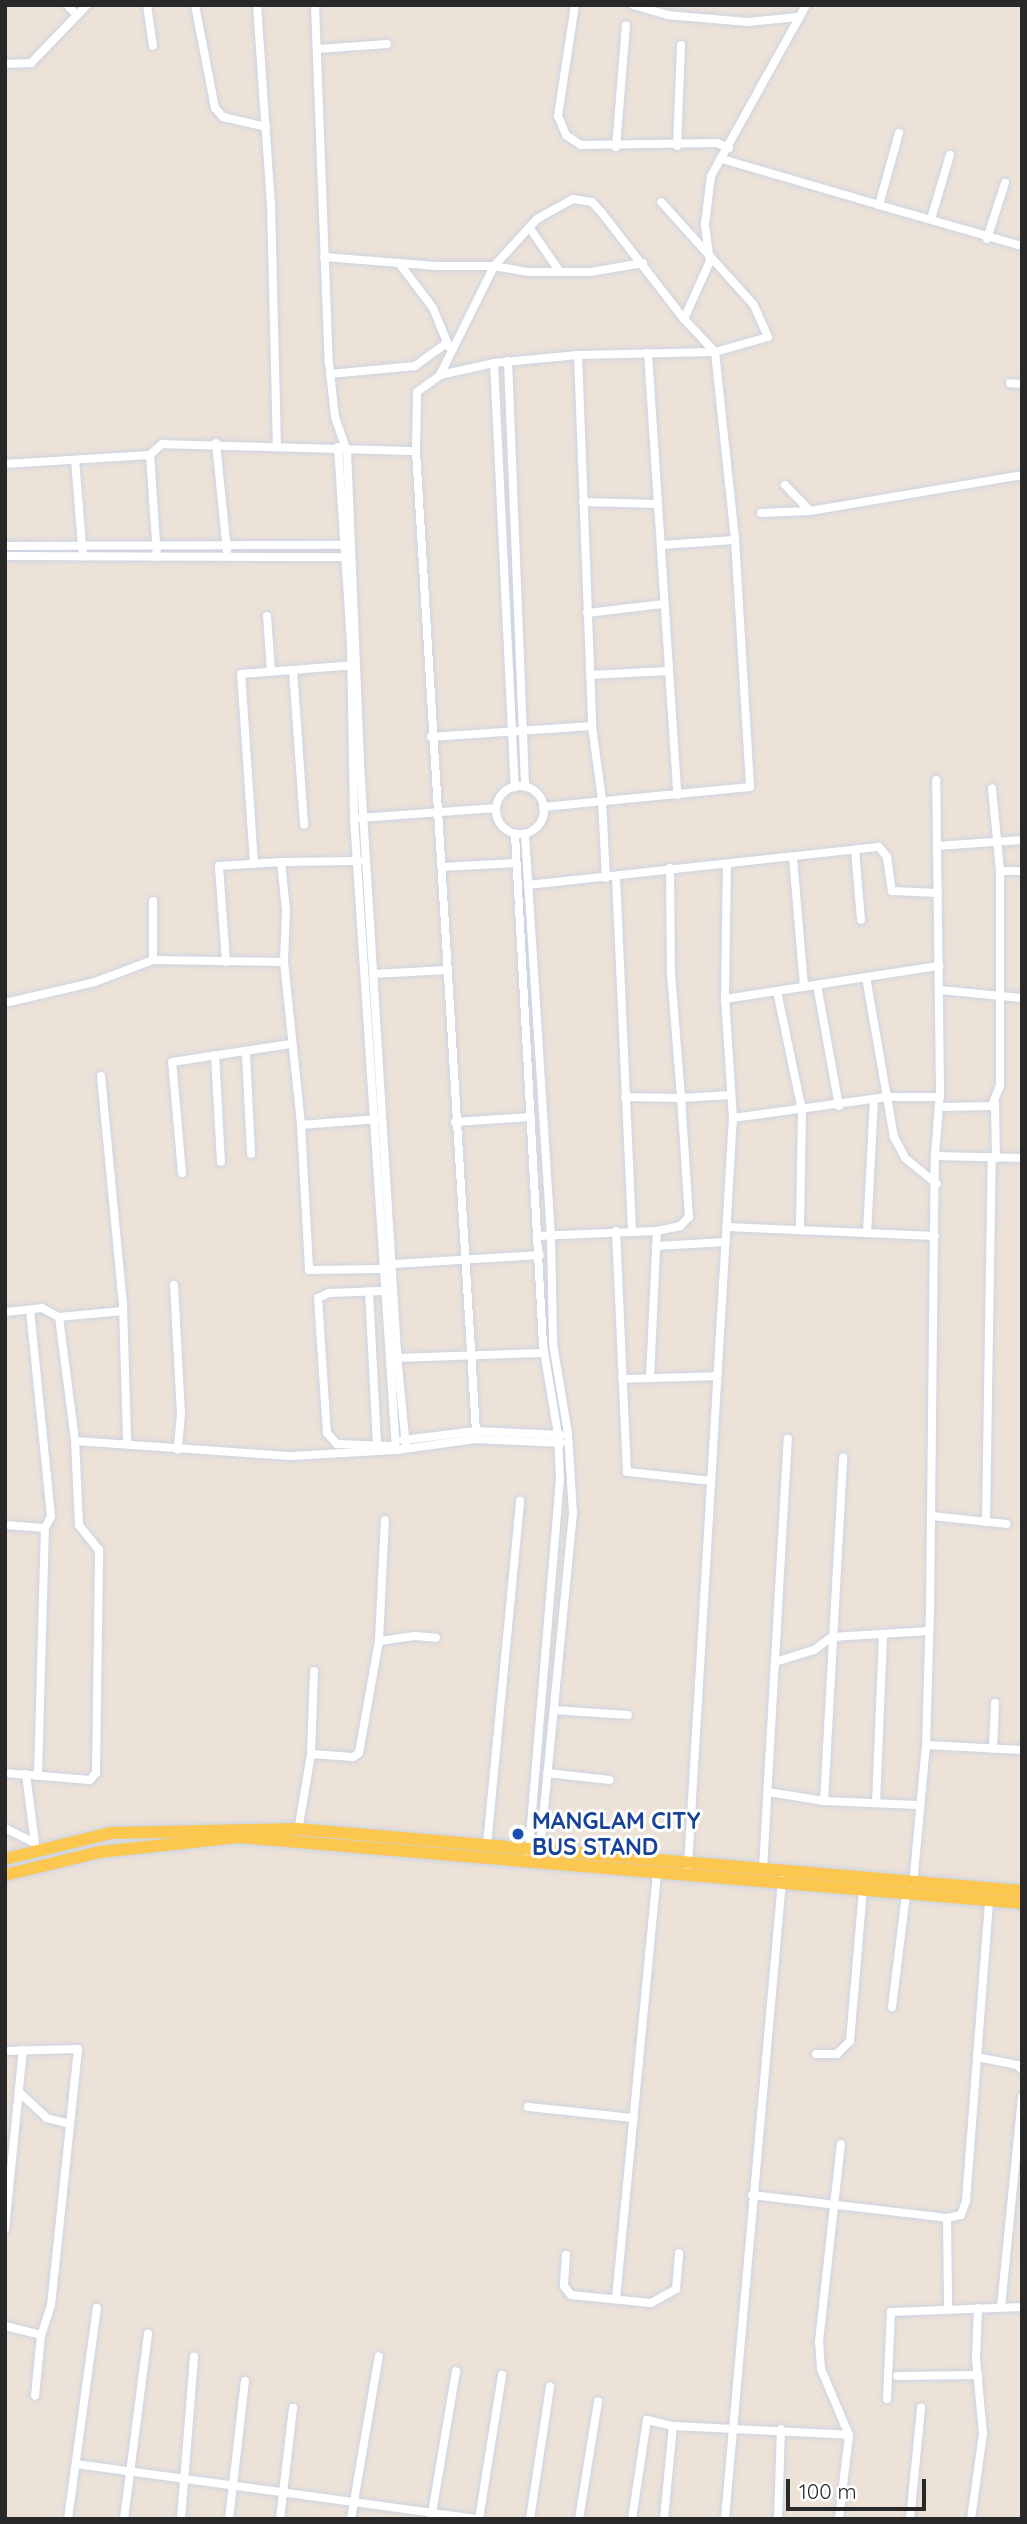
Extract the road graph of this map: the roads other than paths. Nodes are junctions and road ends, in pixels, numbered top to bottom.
1 (67, 5) edge
2 (87, 5) edge
3 (147, 5) edge
4 (195, 5) edge
5 (257, 5) edge
6 (315, 5) edge
7 (575, 5) edge
8 (633, 5) edge
9 (806, 5) edge
10 (76, 14) junction
11 (799, 17) junction
12 (626, 25) dead end
13 (387, 44) dead end
14 (681, 45) dead end
15 (153, 46) dead end
16 (318, 49) junction
17 (5, 64) edge
18 (266, 127) junction
19 (899, 133) dead end
20 (677, 146) junction
21 (616, 147) junction
22 (729, 148) junction
23 (950, 155) dead end
24 (722, 159) junction
25 (1005, 183) dead end
26 (660, 202) dead end
27 (879, 205) junction
28 (931, 219) junction
29 (529, 227) junction
30 (987, 239) junction
31 (1022, 246) edge
32 (324, 257) junction
33 (710, 261) junction
34 (399, 262) junction
35 (643, 263) junction
36 (494, 266) junction
37 (560, 272) junction
38 (684, 319) junction
39 (449, 347) junction
40 (715, 352) junction
41 (648, 353) junction
42 (578, 355) junction
43 (508, 361) junction
44 (494, 363) junction
45 (330, 374) junction
46 (440, 375) junction
47 (1010, 383) dead end
48 (1022, 384) edge
49 (341, 440) junction
50 (216, 443) junction
51 (277, 447) junction
52 (336, 451) junction
53 (347, 451) junction
54 (416, 451) junction
55 (150, 455) junction
56 (75, 460) junction
57 (5, 464) edge
58 (1022, 475) edge
59 (785, 485) dead end
60 (583, 502) junction
61 (659, 504) junction
62 (810, 510) junction
63 (761, 513) dead end
64 (735, 540) junction
65 (85, 543) junction
66 (353, 544) junction
67 (158, 545) junction
68 (343, 545) junction
69 (661, 545) junction
70 (5, 546) edge
71 (227, 548) junction
72 (5, 556) edge
73 (355, 556) junction
74 (83, 557) junction
75 (157, 557) junction
76 (229, 558) junction
77 (344, 558) junction
78 (664, 604) junction
79 (587, 613) junction
80 (267, 616) dead end
81 (354, 665) junction
82 (293, 670) junction
83 (271, 671) junction
84 (668, 671) junction
85 (590, 675) junction
86 (592, 726) junction
87 (517, 731) junction
88 (431, 737) junction
89 (936, 780) dead end
90 (520, 787) junction
91 (992, 788) dead end
92 (677, 795) junction
93 (602, 800) junction
94 (543, 807) junction
95 (496, 808) junction
96 (439, 813) junction
97 (354, 818) junction
98 (364, 818) junction
99 (304, 825) dead end
100 (515, 834) junction
101 (525, 834) junction
102 (997, 840) junction
103 (1022, 840) edge
104 (937, 846) junction
105 (855, 850) junction
106 (793, 858) junction
107 (362, 861) junction
108 (281, 862) junction
109 (254, 863) junction
110 (516, 863) junction
111 (727, 863) junction
112 (442, 867) junction
113 (670, 868) junction
114 (1000, 871) junction
115 (1022, 871) edge
116 (616, 877) junction
117 (606, 878) junction
118 (528, 885) junction
119 (938, 893) junction
120 (153, 901) dead end
121 (861, 920) dead end
122 (153, 960) junction
123 (226, 962) junction
124 (284, 962) junction
125 (939, 966) junction
126 (447, 970) junction
127 (374, 974) junction
128 (866, 977) junction
129 (817, 985) junction
130 (804, 987) junction
131 (940, 990) junction
132 (777, 991) junction
133 (999, 995) junction
134 (1022, 998) edge
135 (725, 999) junction
136 (5, 1003) edge
137 (290, 1045) junction
138 (246, 1054) junction
139 (215, 1055) junction
140 (101, 1076) dead end
141 (730, 1095) junction
142 (625, 1097) junction
143 (887, 1097) junction
144 (681, 1098) junction
145 (874, 1099) junction
146 (939, 1102) junction
147 (995, 1103) junction
148 (839, 1106) junction
149 (802, 1111) junction
150 (530, 1117) junction
151 (733, 1118) junction
152 (380, 1119) junction
153 (455, 1122) junction
154 (301, 1125) junction
155 (251, 1154) dead end
156 (935, 1156) junction
157 (994, 1158) junction
158 (1022, 1158) edge
159 (221, 1162) dead end
160 (182, 1173) dead end
161 (937, 1184) junction
162 (727, 1227) junction
163 (800, 1230) junction
164 (616, 1231) junction
165 (632, 1231) junction
166 (657, 1231) junction
167 (867, 1233) junction
168 (551, 1235) junction
169 (537, 1236) junction
170 (934, 1236) junction
171 (726, 1242) junction
172 (656, 1247) junction
173 (540, 1255) junction
174 (465, 1260) junction
175 (394, 1264) junction
176 (381, 1269) junction
177 (174, 1284) dead end
178 (369, 1291) junction
179 (383, 1291) junction
180 (30, 1310) junction
181 (123, 1311) junction
182 (5, 1312) edge
183 (60, 1317) junction
184 (544, 1353) junction
185 (469, 1356) junction
186 (394, 1358) junction
187 (717, 1376) junction
188 (650, 1378) junction
189 (622, 1379) junction
190 (476, 1431) junction
191 (563, 1439) junction
192 (788, 1439) dead end
193 (75, 1441) junction
194 (127, 1441) junction
195 (377, 1445) junction
196 (400, 1445) junction
197 (178, 1450) junction
198 (844, 1458) dead end
199 (711, 1480) junction
200 (520, 1501) dead end
201 (931, 1516) junction
202 (385, 1521) dead end
203 (986, 1522) junction
204 (1007, 1524) dead end
205 (5, 1525) edge
206 (45, 1528) junction
207 (929, 1631) junction
208 (883, 1633) junction
209 (832, 1637) junction
210 (436, 1638) dead end
211 (379, 1641) junction
212 (775, 1662) junction
213 (314, 1671) dead end
214 (995, 1703) dead end
215 (554, 1710) junction
216 (628, 1715) dead end
217 (926, 1745) junction
218 (993, 1749) junction
219 (1022, 1751) edge
220 (311, 1754) junction
221 (5, 1773) edge
222 (547, 1773) junction
223 (26, 1774) junction
224 (37, 1776) junction
225 (610, 1780) dead end
226 (768, 1792) junction
227 (824, 1801) junction
228 (876, 1803) junction
229 (918, 1805) junction
230 (5, 1828) edge
231 (298, 1834) junction
232 (488, 1845) junction
233 (33, 1846) junction
234 (535, 1849) junction
235 (5, 1859) edge
236 (688, 1862) junction
237 (533, 1863) junction
238 (763, 1868) junction
239 (783, 1870) junction
240 (657, 1874) junction
241 (5, 1875) edge
242 (687, 1876) junction
243 (782, 1884) junction
244 (910, 1890) junction
245 (863, 1891) junction
246 (1022, 1891) edge
247 (989, 1901) junction
248 (1022, 1903) edge
249 (892, 2007) dead end
250 (23, 2050) junction
251 (5, 2051) edge
252 (816, 2054) dead end
253 (977, 2057) junction
254 (1022, 2070) edge
255 (19, 2092) junction
256 (1022, 2097) edge
257 (528, 2107) dead end
258 (633, 2118) junction
259 (70, 2124) junction
260 (841, 2144) dead end
261 (752, 2195) junction
262 (836, 2204) junction
263 (947, 2218) junction
264 (5, 2229) edge
265 (679, 2253) dead end
266 (566, 2255) dead end
267 (616, 2299) junction
268 (948, 2306) junction
269 (1022, 2306) edge
270 (1001, 2307) junction
271 (97, 2308) dead end
272 (978, 2308) junction
273 (5, 2326) edge
274 (148, 2334) dead end
275 (41, 2335) junction
276 (379, 2356) dead end
277 (194, 2357) dead end
278 (456, 2371) dead end
279 (502, 2375) dead end
280 (978, 2375) junction
281 (897, 2376) dead end
282 (245, 2381) dead end
283 (550, 2387) dead end
284 (36, 2396) dead end
285 (887, 2399) dead end
286 (598, 2402) dead end
287 (293, 2408) dead end
288 (921, 2408) dead end
289 (673, 2426) junction
290 (781, 2429) junction
291 (734, 2430) junction
292 (849, 2435) junction
293 (76, 2463) junction
294 (130, 2471) junction
295 (182, 2478) junction
296 (232, 2485) junction
297 (284, 2492) junction
298 (354, 2502) junction
299 (431, 2516) edge
300 (68, 2519) edge
301 (124, 2519) edge
302 (181, 2519) edge
303 (229, 2519) edge
304 (280, 2519) edge
305 (351, 2519) edge
306 (478, 2519) edge
307 (530, 2519) edge
308 (579, 2519) edge
309 (632, 2519) edge
310 (664, 2519) edge
311 (725, 2519) edge
312 (778, 2519) edge
313 (839, 2519) edge
314 (910, 2519) edge
315 (971, 2519) edge

1 - 10 street
2 - 10 street
3 - 15 street
4 - 18 street
5 - 18 street
6 - 16 street
7 - 21 street
8 - 11 street
9 - 11 street
10 - 17 street
11 - 22 street
12 - 21 street
13 - 16 street
14 - 20 street
16 - 32 street
18 - 51 street
19 - 27 street
20 - 21 street
20 - 22 street
22 - 24 street
23 - 28 street
24 - 27 street
24 - 33 street
25 - 30 street
26 - 33 street
27 - 28 street
28 - 30 street
29 - 35 street
29 - 36 street
29 - 37 street
30 - 31 street
32 - 34 street
32 - 45 street
33 - 38 street
33 - 40 street
34 - 36 street
34 - 39 street
35 - 37 street
35 - 38 street
36 - 37 street
36 - 39 street
38 - 40 street
39 - 45 street
39 - 46 street
40 - 41 street
40 - 64 street
41 - 42 street
41 - 61 street
42 - 43 street
42 - 60 street
43 - 44 street
43 - 87 street
44 - 46 street
44 - 87 street
45 - 49 street
46 - 54 street
47 - 48 street
49 - 52 street
49 - 53 street
50 - 51 street
50 - 55 street
50 - 71 street
51 - 52 street
52 - 53 street
52 - 68 street
53 - 54 street
53 - 66 street
54 - 88 street
55 - 56 street
55 - 67 street
56 - 57 street
56 - 65 street
58 - 62 street
59 - 62 street
60 - 61 street
60 - 79 street
61 - 69 street
62 - 63 street
64 - 69 street
64 - 92 street
65 - 67 street
65 - 70 street
65 - 74 street
66 - 68 street
66 - 73 street
67 - 71 street
67 - 75 street
68 - 71 street
68 - 77 street
69 - 78 street
71 - 76 street
72 - 74 street
73 - 77 street
73 - 81 street
74 - 75 street
75 - 76 street
76 - 77 street
77 - 81 street
78 - 79 street
78 - 84 street
79 - 85 street
80 - 83 street
81 - 82 street
81 - 97 street
81 - 98 street
82 - 83 street
82 - 99 street
83 - 109 street
84 - 85 street
84 - 92 street
85 - 86 street
86 - 87 street
86 - 93 street
87 - 88 street
87 - 90 street
88 - 96 street
89 - 104 street
90 - 94 street
90 - 95 street
91 - 102 street
92 - 93 street
93 - 94 street
93 - 117 street
94 - 101 street
95 - 96 street
95 - 100 street
96 - 98 street
96 - 112 street
97 - 98 street
97 - 107 street
98 - 107 street
100 - 101 street
100 - 110 street
101 - 118 street
102 - 103 street
102 - 104 street
102 - 114 street
104 - 119 street
105 - 106 street
105 - 119 street
105 - 121 street
106 - 111 street
106 - 130 street
107 - 108 street
107 - 127 street
107 - 152 street
108 - 109 street
108 - 124 street
109 - 123 street
110 - 112 street
110 - 150 street
111 - 113 street
111 - 135 street
112 - 126 street
113 - 116 street
113 - 144 street
114 - 115 street
114 - 133 street
116 - 117 street
116 - 142 street
117 - 118 street
118 - 168 street
119 - 125 street
120 - 122 street
122 - 123 street
122 - 136 street
123 - 124 street
124 - 137 street
125 - 128 street
125 - 131 street
126 - 127 street
126 - 153 street
127 - 152 street
128 - 129 street
128 - 143 street
129 - 130 street
129 - 148 street
130 - 132 street
131 - 133 street
131 - 146 street
132 - 135 street
132 - 149 street
133 - 134 street
133 - 147 street
135 - 141 street
137 - 138 street
137 - 154 street
138 - 139 street
138 - 155 street
139 - 159 street
139 - 160 street
140 - 181 street
141 - 144 street
141 - 151 street
142 - 144 street
142 - 165 street
143 - 145 street
143 - 146 street
143 - 161 street
144 - 166 street
145 - 148 street
145 - 167 street
146 - 147 street
146 - 156 street
147 - 157 street
148 - 149 street
149 - 151 street
149 - 163 street
150 - 153 street
150 - 169 street
151 - 162 street
152 - 154 street
152 - 175 street
152 - 176 street
153 - 174 street
154 - 176 street
156 - 157 street
156 - 161 street
157 - 158 street
157 - 203 street
161 - 170 street
162 - 163 street
162 - 171 street
163 - 167 street
164 - 165 street
164 - 168 street
164 - 189 street
165 - 166 street
166 - 172 street
167 - 170 street
168 - 169 street
168 - 191 street
169 - 173 street
170 - 201 street
171 - 172 street
171 - 187 street
172 - 188 street
173 - 174 street
173 - 184 street
174 - 175 street
174 - 185 street
175 - 176 street
175 - 186 street
176 - 179 street
177 - 197 street
178 - 179 street
178 - 195 street
178 - 195 street
179 - 186 street
180 - 182 street
180 - 183 street
180 - 206 street
181 - 183 street
181 - 194 street
183 - 193 street
184 - 185 street
184 - 191 street
185 - 186 street
185 - 190 street
186 - 196 street
187 - 188 street
187 - 199 street
188 - 189 street
189 - 199 street
190 - 191 street
190 - 196 street
191 - 196 street
191 - 215 street
191 - 234 street
192 - 212 street
193 - 194 street
193 - 224 street
194 - 197 street
195 - 196 street
196 - 197 street
198 - 209 street
199 - 236 street
200 - 232 street
201 - 203 street
201 - 207 street
202 - 211 street
203 - 204 street
205 - 206 street
206 - 224 street
207 - 208 street
207 - 217 street
208 - 209 street
208 - 228 street
209 - 212 street
209 - 227 street
210 - 211 street
211 - 220 street
212 - 226 street
213 - 220 street
214 - 218 street
215 - 216 street
215 - 222 street
217 - 218 street
217 - 229 street
218 - 219 street
220 - 231 street
221 - 223 street
222 - 225 street
222 - 234 street
223 - 224 street
223 - 233 street
226 - 227 street
226 - 238 street
227 - 228 street
228 - 229 street
229 - 244 street
230 - 233 street
231 - 232 main road
231 - 233 main road
231 - 237 main road
231 - 241 main road
232 - 234 main road
233 - 235 main road
234 - 236 main road
234 - 237 street
236 - 238 main road
236 - 242 street
237 - 240 main road
238 - 239 main road
239 - 243 street
239 - 244 main road
240 - 242 main road
240 - 258 street
242 - 243 main road
243 - 245 main road
243 - 261 street
244 - 245 main road
244 - 246 main road
244 - 247 main road
244 - 249 street
245 - 252 street
247 - 248 main road
247 - 253 street
250 - 251 street
250 - 255 street
250 - 259 street
253 - 254 street
253 - 263 street
255 - 259 street
255 - 264 street
256 - 270 street
257 - 258 street
258 - 267 street
259 - 275 street
260 - 262 street
261 - 262 street
261 - 291 street
262 - 263 street
262 - 292 street
263 - 268 street
265 - 267 street
266 - 267 street
268 - 272 street
268 - 285 street
269 - 270 street
270 - 272 street
271 - 293 street
272 - 280 street
273 - 275 street
274 - 294 street
275 - 284 street
276 - 298 street
277 - 295 street
278 - 299 street
279 - 306 street
280 - 281 street
280 - 315 street
282 - 296 street
283 - 307 street
286 - 308 street
287 - 297 street
288 - 314 street
289 - 291 street
289 - 309 street
289 - 310 street
290 - 291 street
290 - 292 street
290 - 312 street
291 - 311 street
292 - 313 street
293 - 294 street
293 - 300 street
294 - 295 street
294 - 301 street
295 - 296 street
295 - 302 street
296 - 297 street
296 - 303 street
297 - 298 street
297 - 304 street
298 - 299 street
298 - 305 street
299 - 306 street

